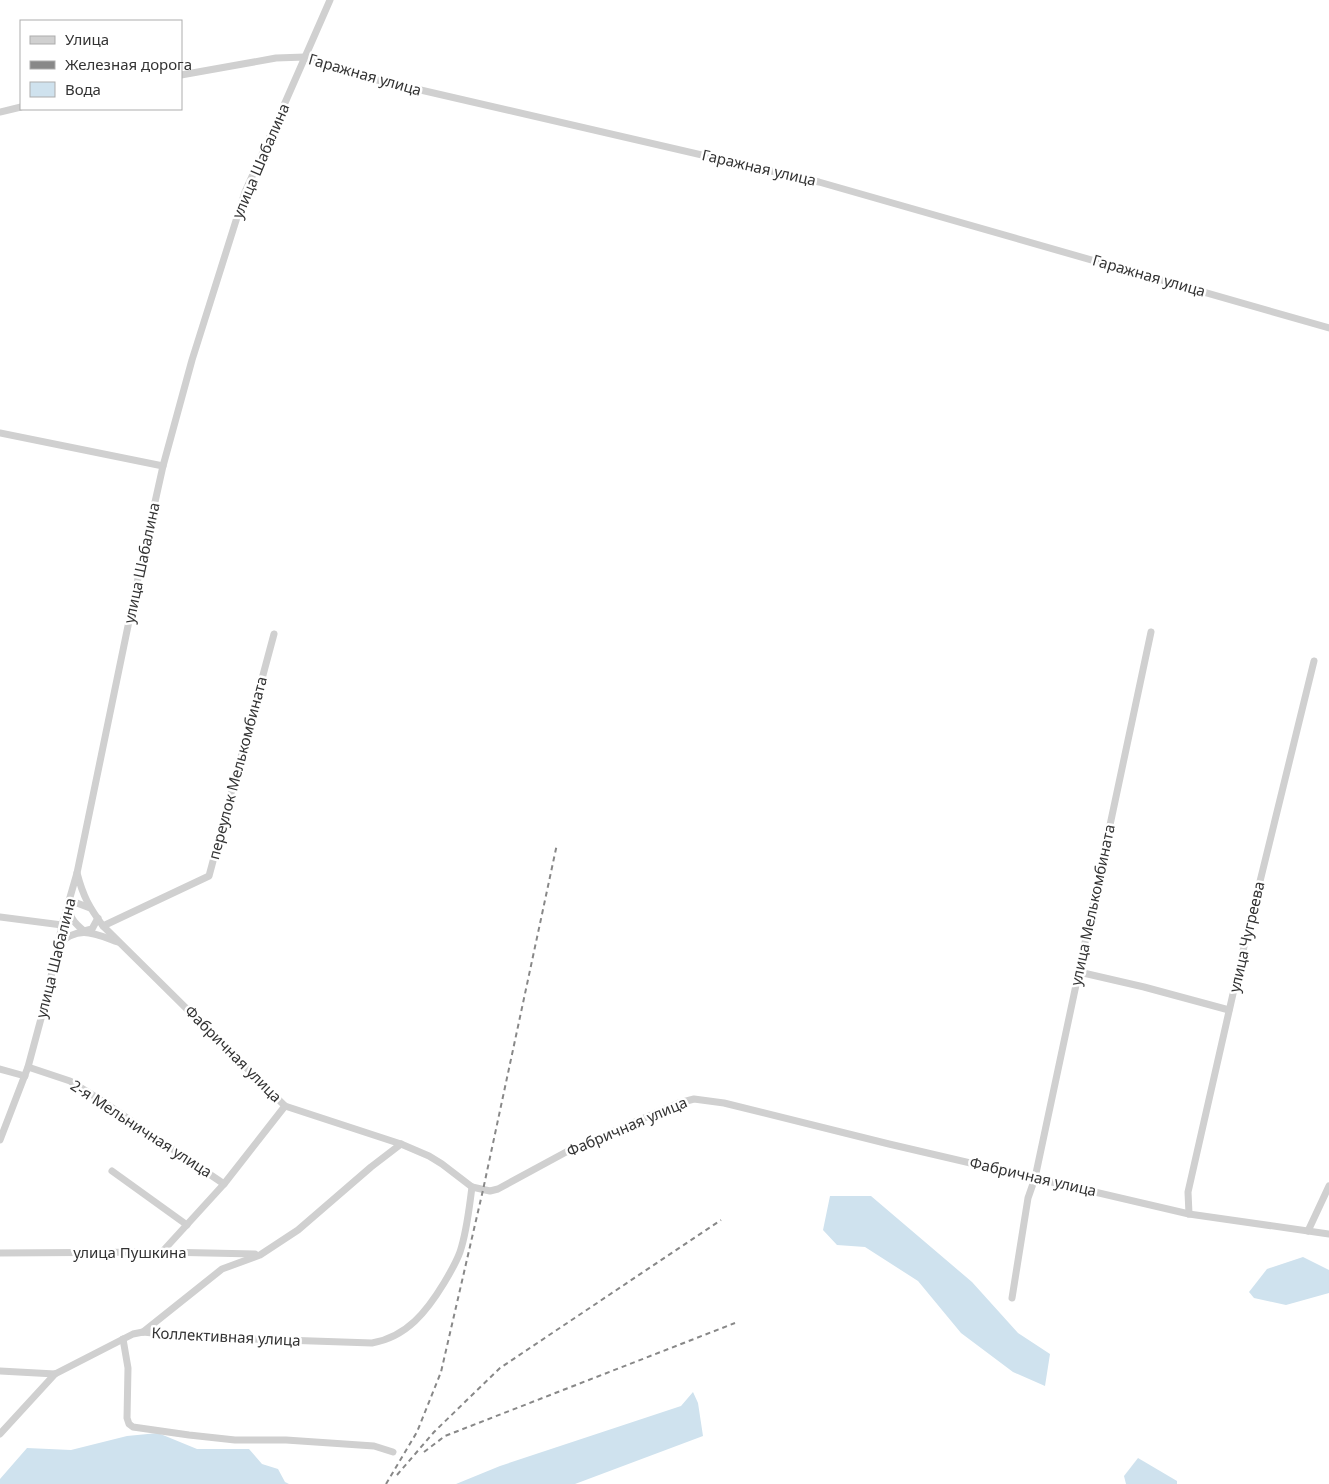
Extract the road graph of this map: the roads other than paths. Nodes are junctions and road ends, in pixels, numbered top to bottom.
1 (330, 0) edge
2 (305, 57) junction
3 (182, 74) edge
4 (20, 107) edge
5 (0, 112) edge
6 (1329, 328) edge
7 (0, 434) edge
8 (163, 466) junction
9 (1151, 632) dead end
10 (274, 634) dead end
11 (1314, 661) dead end
12 (77, 873) junction
13 (70, 900) junction
14 (90, 908) junction
15 (0, 917) edge
16 (98, 918) junction
17 (62, 925) junction
18 (103, 926) junction
19 (84, 931) junction
20 (120, 943) junction
21 (57, 945) junction
22 (1079, 972) junction
23 (1229, 1010) junction
24 (28, 1067) junction
25 (0, 1069) edge
26 (26, 1076) junction
27 (285, 1106) junction
28 (0, 1140) edge
29 (401, 1144) junction
30 (112, 1171) dead end
31 (1035, 1178) junction
32 (224, 1184) junction
33 (1329, 1186) edge
34 (472, 1187) junction
35 (1189, 1214) junction
36 (187, 1225) junction
37 (1308, 1231) junction
38 (1329, 1234) edge
39 (0, 1252) edge
40 (162, 1252) junction
41 (260, 1254) junction
42 (1012, 1298) dead end
43 (142, 1332) junction
44 (123, 1339) junction
45 (0, 1371) edge
46 (55, 1374) junction
47 (0, 1434) edge
48 (393, 1452) dead end

1 - 2 street, улица Шабалина
2 - 3 street, Гаражная улица
2 - 6 street, Гаражная улица
2 - 8 street, улица Шабалина
4 - 5 street
7 - 8 street
8 - 12 street, улица Шабалина
9 - 22 street, улица Мелькомбината
10 - 18 street, переулок Мелькомбината
11 - 23 street, улица Чугреева
12 - 13 street, улица Шабалина
12 - 14 street, Фабричная улица
13 - 14 street
13 - 17 street, улица Шабалина
13 - 19 street
14 - 16 street, Фабричная улица
15 - 17 street
16 - 18 street, Фабричная улица
16 - 19 street
17 - 21 street, улица Шабалина
18 - 20 street, Фабричная улица
19 - 20 street
19 - 21 street
20 - 27 street, Фабричная улица
21 - 24 street, улица Шабалина
22 - 23 street
22 - 31 street, улица Мелькомбината
23 - 35 street, улица Чугреева
24 - 26 street, улица Шабалина
24 - 32 street, 2-я Мельничная улица
25 - 26 street
26 - 28 street, улица Шабалина
27 - 29 street, Фабричная улица
27 - 32 street
29 - 34 street, Фабричная улица
29 - 41 street
30 - 36 street
31 - 34 street, Фабричная улица
31 - 35 street, Фабричная улица
31 - 42 street, улица Мелькомбината
32 - 36 street
33 - 37 street
34 - 43 street, Коллективная улица
35 - 37 street, Фабричная улица
36 - 40 street
37 - 38 street, Фабричная улица
39 - 40 street, улица Пушкина
40 - 41 street, улица Пушкина
41 - 43 street
43 - 44 street, Коллективная улица
44 - 46 street, Коллективная улица
44 - 48 street
45 - 46 street
46 - 47 street

